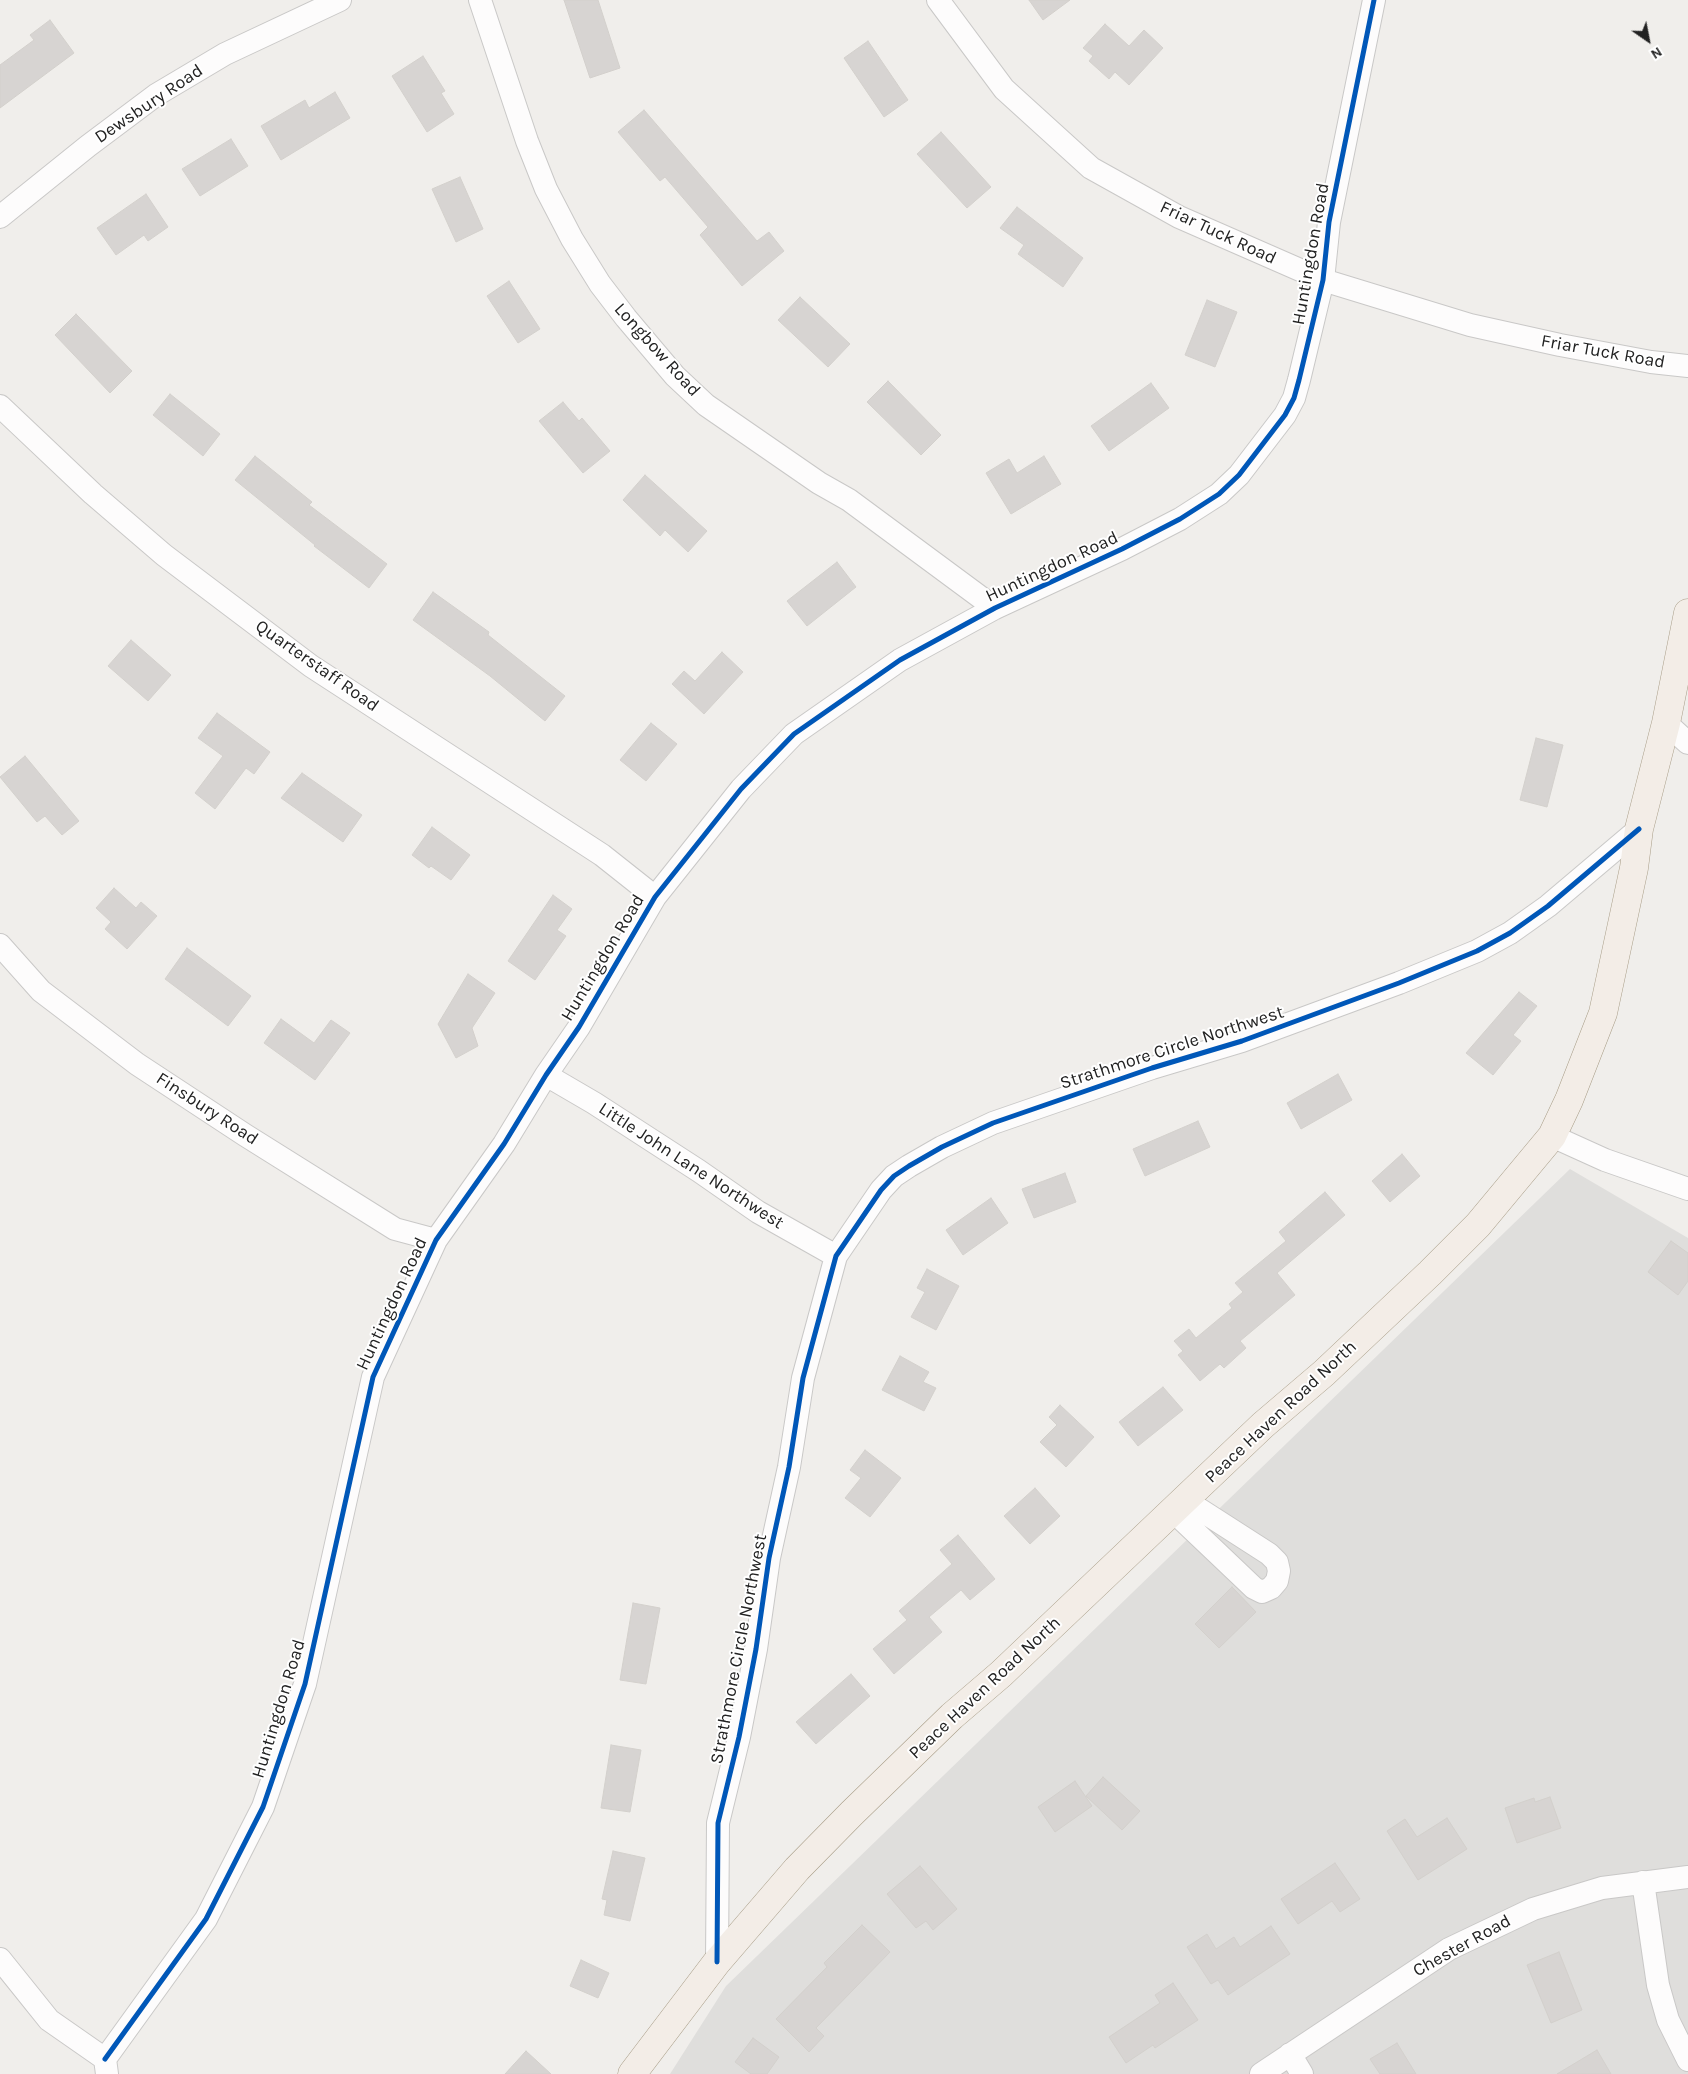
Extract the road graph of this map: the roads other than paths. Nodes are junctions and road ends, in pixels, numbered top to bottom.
1 (340, 0) edge
2 (480, 0) edge
3 (938, 0) edge
4 (1374, 0) edge
5 (0, 217) edge
6 (1323, 280) junction
7 (1688, 366) edge
8 (0, 406) edge
9 (995, 608) junction
10 (1688, 613) edge
11 (1666, 723) junction
12 (1688, 743) edge
13 (1639, 829) junction
14 (655, 897) junction
15 (0, 945) edge
16 (546, 1075) junction
17 (1552, 1136) junction
18 (1688, 1189) edge
19 (436, 1240) junction
20 (836, 1256) junction
21 (1688, 1877) edge
22 (1643, 1882) junction
23 (0, 1959) edge
24 (717, 1962) junction
25 (1290, 2054) junction
26 (1688, 2060) edge
27 (106, 2066) edge
28 (632, 2074) edge
29 (1261, 2074) edge
30 (1302, 2074) edge

1 - 5 street, Dewsbury Road
2 - 9 street, Longbow Road
3 - 6 street, Friar Tuck Road
4 - 6 street, Huntingdon Road
6 - 7 street, Friar Tuck Road
6 - 9 street, Huntingdon Road
8 - 14 street, Quarterstaff Road
9 - 14 street, Huntingdon Road
10 - 11 main road, Peace Haven Road North
11 - 12 street
11 - 13 main road, Peace Haven Road North
13 - 17 main road, Peace Haven Road North
13 - 20 street, Strathmore Circle Northwest
14 - 16 street, Huntingdon Road
15 - 19 street, Finsbury Road
16 - 19 street, Huntingdon Road
16 - 20 street, Little John Lane Northwest
17 - 18 street
17 - 24 main road, Peace Haven Road North
19 - 27 street, Huntingdon Road
20 - 24 street, Strathmore Circle Northwest
21 - 22 street, Chester Road
22 - 25 street, Chester Road
22 - 26 street
23 - 27 street
24 - 28 main road, Peace Haven Road North
25 - 29 street, Chester Road
25 - 30 street

